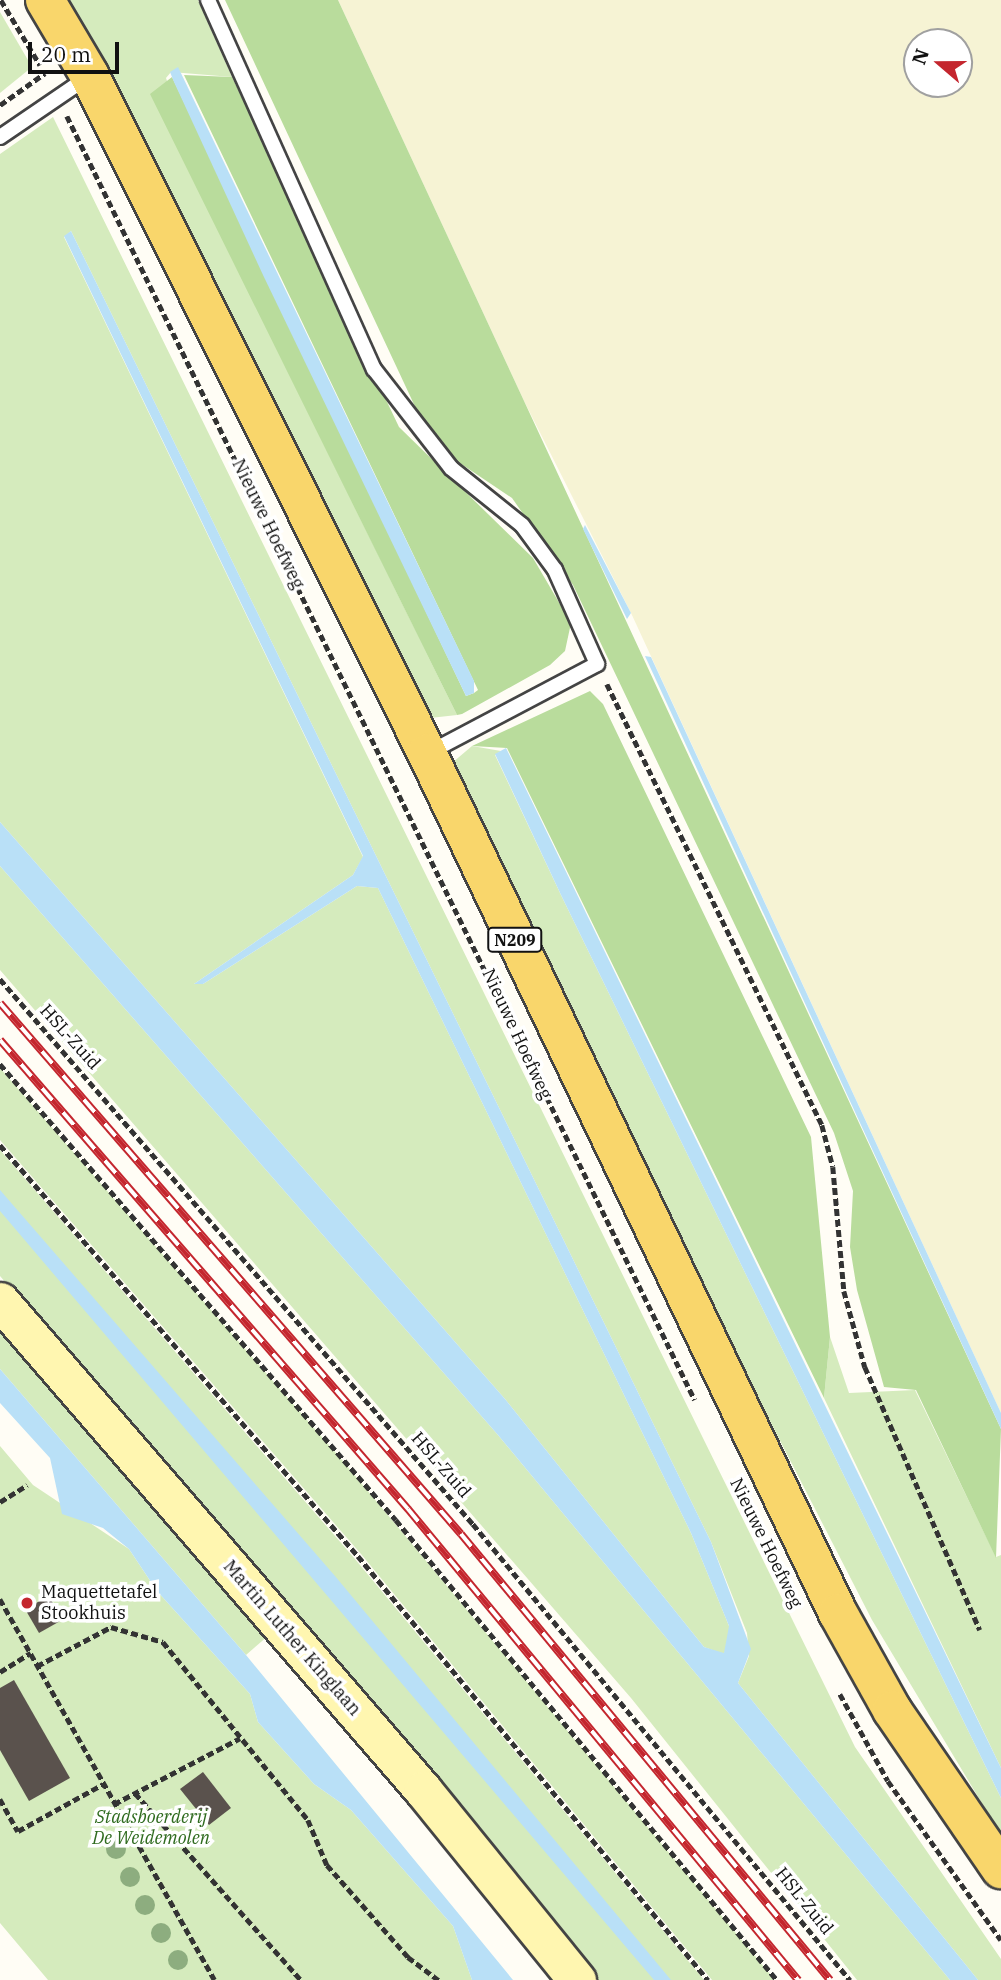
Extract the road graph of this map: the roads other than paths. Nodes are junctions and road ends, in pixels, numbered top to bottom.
1 (45, 0) edge
2 (208, 0) edge
3 (90, 76) junction
4 (0, 137) edge
5 (426, 753) junction
6 (0, 1301) edge
7 (1001, 1869) edge
8 (577, 1980) edge

1 - 3 main road, Nieuwe Hoefweg / N209
2 - 5 lane
3 - 4 lane
3 - 5 main road, Nieuwe Hoefweg / N209
5 - 7 main road, Nieuwe Hoefweg / N209
6 - 8 street, Martin Luther Kinglaan

